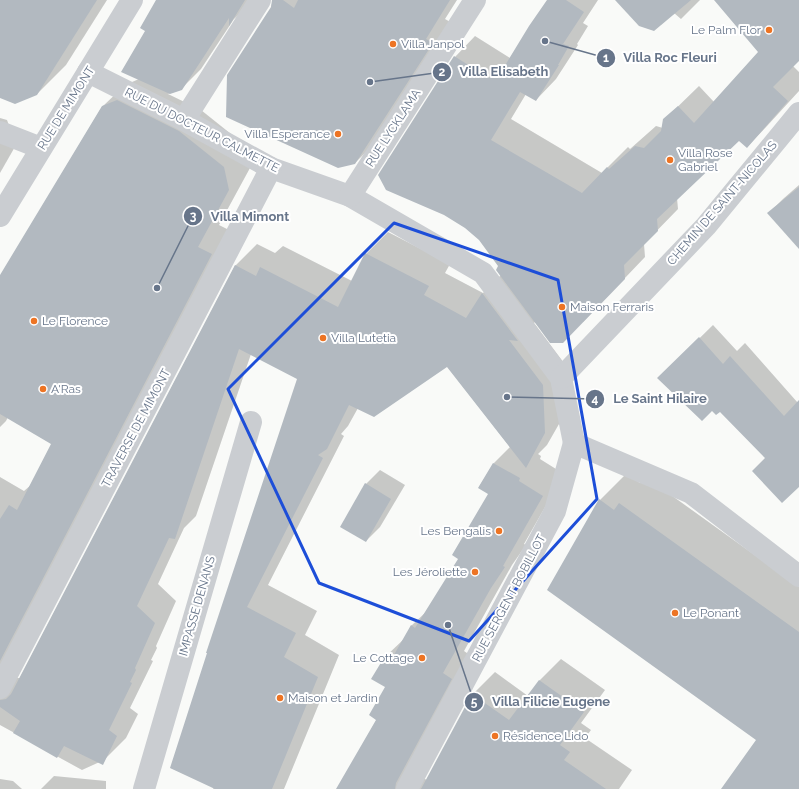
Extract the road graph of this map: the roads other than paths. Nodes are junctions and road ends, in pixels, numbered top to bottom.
1 (132, 0) edge
2 (260, 0) edge
3 (475, 0) edge
4 (88, 72) junction
5 (799, 113) edge
6 (184, 120) junction
7 (0, 132) edge
8 (41, 148) junction
9 (271, 168) junction
10 (350, 196) junction
11 (0, 216) edge
12 (561, 378) junction
13 (251, 422) dead end
14 (574, 443) junction
15 (799, 576) edge
16 (0, 688) edge
17 (144, 789) edge
18 (407, 789) edge

1 - 4 street, RUE DE MIMONT
2 - 6 street
3 - 10 street, RUE LYCKLAMA
4 - 6 street, RUE DU DOCTEUR CALMETTE
4 - 8 street, RUE DE MIMONT
5 - 12 street, CHEMIN DE SAINT-NICOLAS
6 - 9 street, RUE DU DOCTEUR CALMETTE
7 - 8 street
8 - 11 street, RUE DE MIMONT
9 - 10 street, RUE DU DOCTEUR CALMETTE
9 - 16 street, TRAVERSE DE MIMONT
10 - 12 street, RUE DU DOCTEUR CALMETTE
12 - 14 street, RUE DU DOCTEUR CALMETTE
13 - 17 street, IMPASSE DENANS
14 - 15 street
14 - 18 street, RUE SERGENT BOBILLOT

